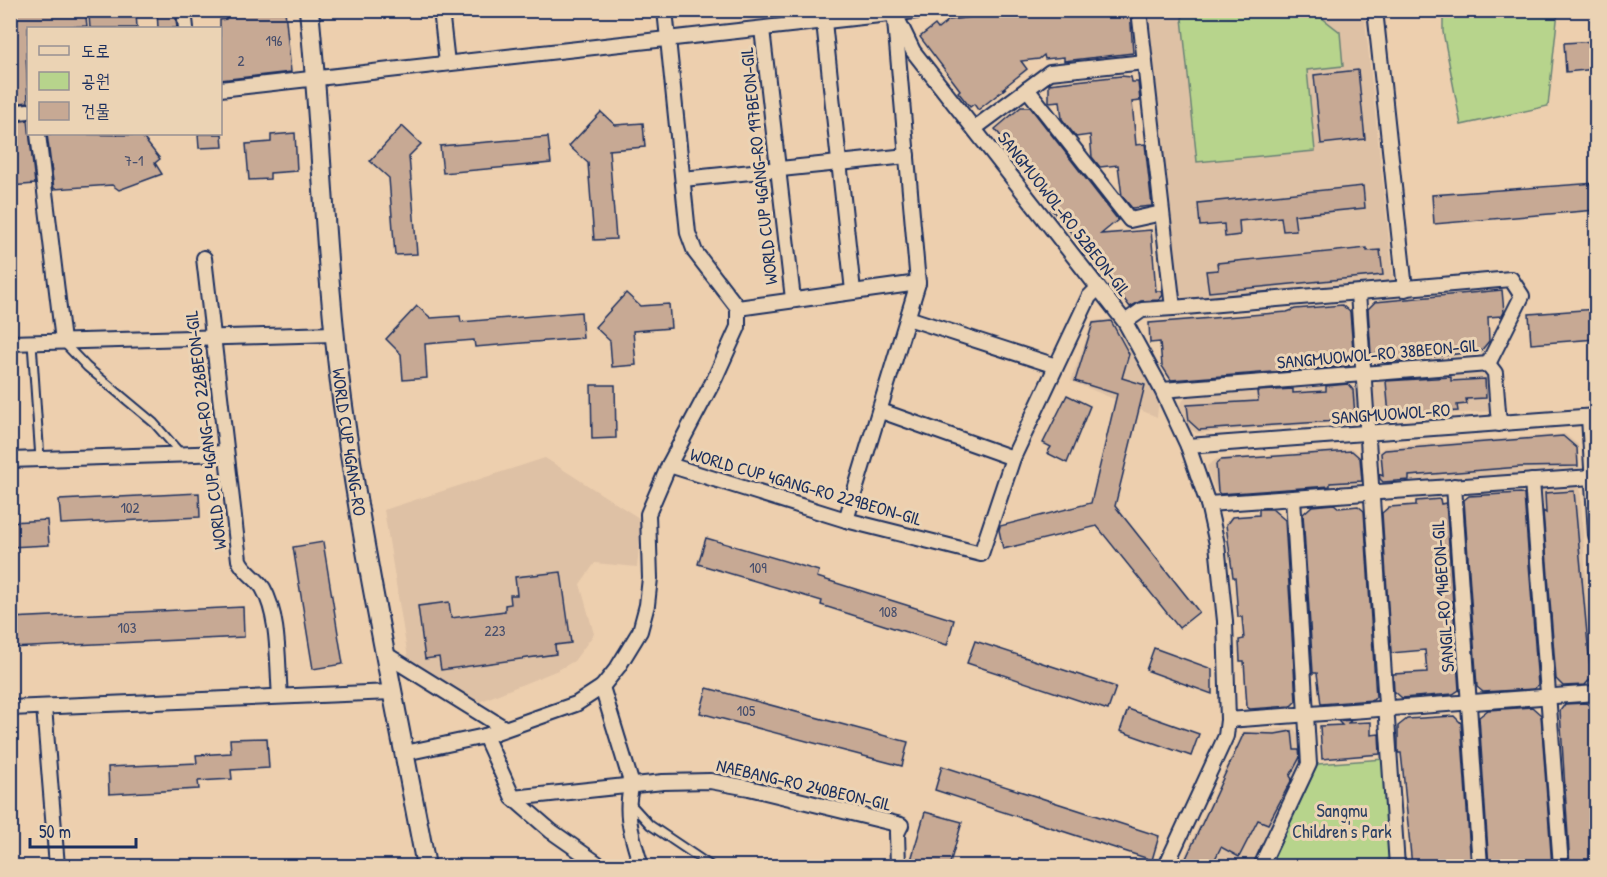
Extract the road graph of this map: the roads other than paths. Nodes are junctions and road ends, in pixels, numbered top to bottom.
1 (184, 10) edge
2 (309, 10) edge
3 (441, 10) edge
4 (665, 10) edge
5 (925, 10) edge
6 (1139, 10) edge
7 (1374, 10) edge
8 (894, 12) edge
9 (824, 22) junction
10 (186, 27) edge
11 (762, 29) junction
12 (668, 39) junction
13 (1145, 62) junction
14 (447, 63) junction
15 (316, 78) junction
16 (222, 89) edge
17 (1028, 89) junction
18 (27, 111) edge
19 (10, 113) edge
20 (975, 128) junction
21 (38, 135) edge
22 (908, 156) junction
23 (838, 163) junction
24 (778, 169) junction
25 (683, 179) junction
26 (1162, 213) junction
27 (204, 258) dead end
28 (918, 283) junction
29 (1098, 288) junction
30 (1405, 289) junction
31 (854, 291) junction
32 (1358, 292) junction
33 (793, 299) junction
34 (738, 308) junction
35 (1173, 308) junction
36 (908, 318) junction
37 (1125, 322) junction
38 (334, 334) junction
39 (213, 337) junction
40 (63, 341) junction
41 (10, 343) edge
42 (32, 343) junction
43 (1488, 364) junction
44 (1056, 366) junction
45 (1364, 373) junction
46 (1162, 390) junction
47 (881, 411) junction
48 (1593, 416) edge
49 (1499, 424) junction
50 (1367, 434) junction
51 (1188, 446) junction
52 (226, 453) junction
53 (182, 455) junction
54 (1013, 458) junction
55 (40, 459) junction
56 (10, 460) edge
57 (669, 465) junction
58 (1592, 477) junction
59 (1532, 481) junction
60 (1454, 486) junction
61 (1372, 492) junction
62 (1293, 498) junction
63 (1208, 504) junction
64 (846, 520) junction
65 (1596, 536) edge
66 (385, 654) junction
67 (602, 687) junction
68 (392, 692) junction
69 (1596, 693) edge
70 (280, 696) junction
71 (1548, 697) junction
72 (1468, 702) junction
73 (44, 707) junction
74 (10, 708) edge
75 (1388, 708) junction
76 (1306, 714) junction
77 (1228, 720) junction
78 (504, 728) junction
79 (485, 736) junction
80 (405, 753) junction
81 (632, 785) junction
82 (513, 798) junction
83 (627, 800) junction
84 (57, 867) edge
85 (426, 867) edge
86 (600, 867) edge
87 (641, 867) edge
88 (711, 867) edge
89 (898, 867) edge
90 (1166, 867) edge
91 (1261, 867) edge
92 (1397, 867) edge
93 (1480, 867) edge
94 (1561, 867) edge

1 - 10 street
2 - 15 street, WORLD CUP 4GANG-RO
3 - 14 street
4 - 12 street
5 - 8 street, WORLD CUP 4GANG-RO 197BEON-GIL
6 - 13 street
7 - 30 street
8 - 9 street, WORLD CUP 4GANG-RO 197BEON-GIL
8 - 20 street, SANGMUOWOL-RO 52BEON-GIL
8 - 22 street
9 - 11 street, WORLD CUP 4GANG-RO 197BEON-GIL
9 - 23 street
11 - 12 street, WORLD CUP 4GANG-RO 197BEON-GIL
11 - 24 street, WORLD CUP 4GANG-RO 197BEON-GIL
12 - 14 street, WORLD CUP 4GANG-RO 197BEON-GIL
12 - 25 street
13 - 17 street
13 - 26 street
14 - 15 street, WORLD CUP 4GANG-RO 197BEON-GIL
15 - 16 street, WORLD CUP 4GANG-RO 197BEON-GIL
15 - 38 street, WORLD CUP 4GANG-RO
17 - 20 street
17 - 26 street
18 - 19 street
20 - 29 street, SANGMUOWOL-RO 52BEON-GIL
21 - 40 street
22 - 23 street
22 - 28 street
23 - 24 street
23 - 31 street
24 - 25 street
24 - 33 street, WORLD CUP 4GANG-RO 197BEON-GIL
25 - 34 street
26 - 35 street
27 - 39 street, WORLD CUP 4GANG-RO 226BEON-GIL
28 - 31 street
28 - 36 street
29 - 37 street, SANGMUOWOL-RO 52BEON-GIL
29 - 44 street, WORLD CUP 4GANG-RO 229BEON-GIL
30 - 32 street, SANGMUOWOL-RO 38BEON-GIL
30 - 43 street, SANGMUOWOL-RO 38BEON-GIL
31 - 33 street
32 - 35 street, SANGMUOWOL-RO 38BEON-GIL
32 - 45 street
33 - 34 street
34 - 57 street
35 - 37 street, SANGMUOWOL-RO 38BEON-GIL
36 - 44 street
36 - 47 street
37 - 46 street, SANGMUOWOL-RO 52BEON-GIL
38 - 39 street
38 - 66 street, WORLD CUP 4GANG-RO
39 - 40 street
39 - 52 street, WORLD CUP 4GANG-RO 226BEON-GIL
40 - 42 street
40 - 53 lane
41 - 42 street
42 - 55 lane
43 - 45 street, SANGMUOWOL-RO 38BEON-GIL
43 - 49 street
44 - 54 street, WORLD CUP 4GANG-RO 229BEON-GIL
45 - 46 street, SANGMUOWOL-RO 38BEON-GIL
45 - 50 street
46 - 51 street, SANGMUOWOL-RO 52BEON-GIL
47 - 54 street
47 - 64 street
48 - 49 street, SANGMUOWOL-RO
48 - 58 street
49 - 50 street, SANGMUOWOL-RO
50 - 51 street, SANGMUOWOL-RO
50 - 61 street
51 - 63 street, SANGMUOWOL-RO 52BEON-GIL
52 - 53 street
52 - 70 street, WORLD CUP 4GANG-RO 226BEON-GIL
53 - 55 street
54 - 64 street, WORLD CUP 4GANG-RO 229BEON-GIL
55 - 56 street
57 - 64 street, WORLD CUP 4GANG-RO 229BEON-GIL
57 - 67 street, WORLD CUP 4GANG-RO 229BEON-GIL
58 - 59 street
58 - 65 street
59 - 60 street
59 - 71 street
60 - 61 street
60 - 72 street, SANGIL-RO 14BEON-GIL
61 - 62 street
61 - 75 street
62 - 63 street
62 - 76 street
63 - 77 street, SANGMUOWOL-RO 52BEON-GIL
66 - 68 street, WORLD CUP 4GANG-RO
66 - 78 street
67 - 78 street, WORLD CUP 4GANG-RO 229BEON-GIL
67 - 81 street
68 - 70 street
68 - 80 street, WORLD CUP 4GANG-RO
69 - 71 street
70 - 73 street
71 - 72 street
71 - 94 street
72 - 75 street
72 - 93 street, SANGIL-RO 14BEON-GIL
73 - 74 street
73 - 84 street
75 - 76 street
75 - 92 street
76 - 77 street
76 - 91 street
77 - 90 street, SANGMUOWOL-RO 52BEON-GIL
78 - 79 street, WORLD CUP 4GANG-RO 229BEON-GIL
79 - 80 street, WORLD CUP 4GANG-RO 229BEON-GIL
79 - 82 street
80 - 85 street, WORLD CUP 4GANG-RO
81 - 82 street, NAEBANG-RO 240BEON-GIL
81 - 83 street
81 - 89 street, NAEBANG-RO 240BEON-GIL
82 - 86 street
83 - 87 street
83 - 88 lane

